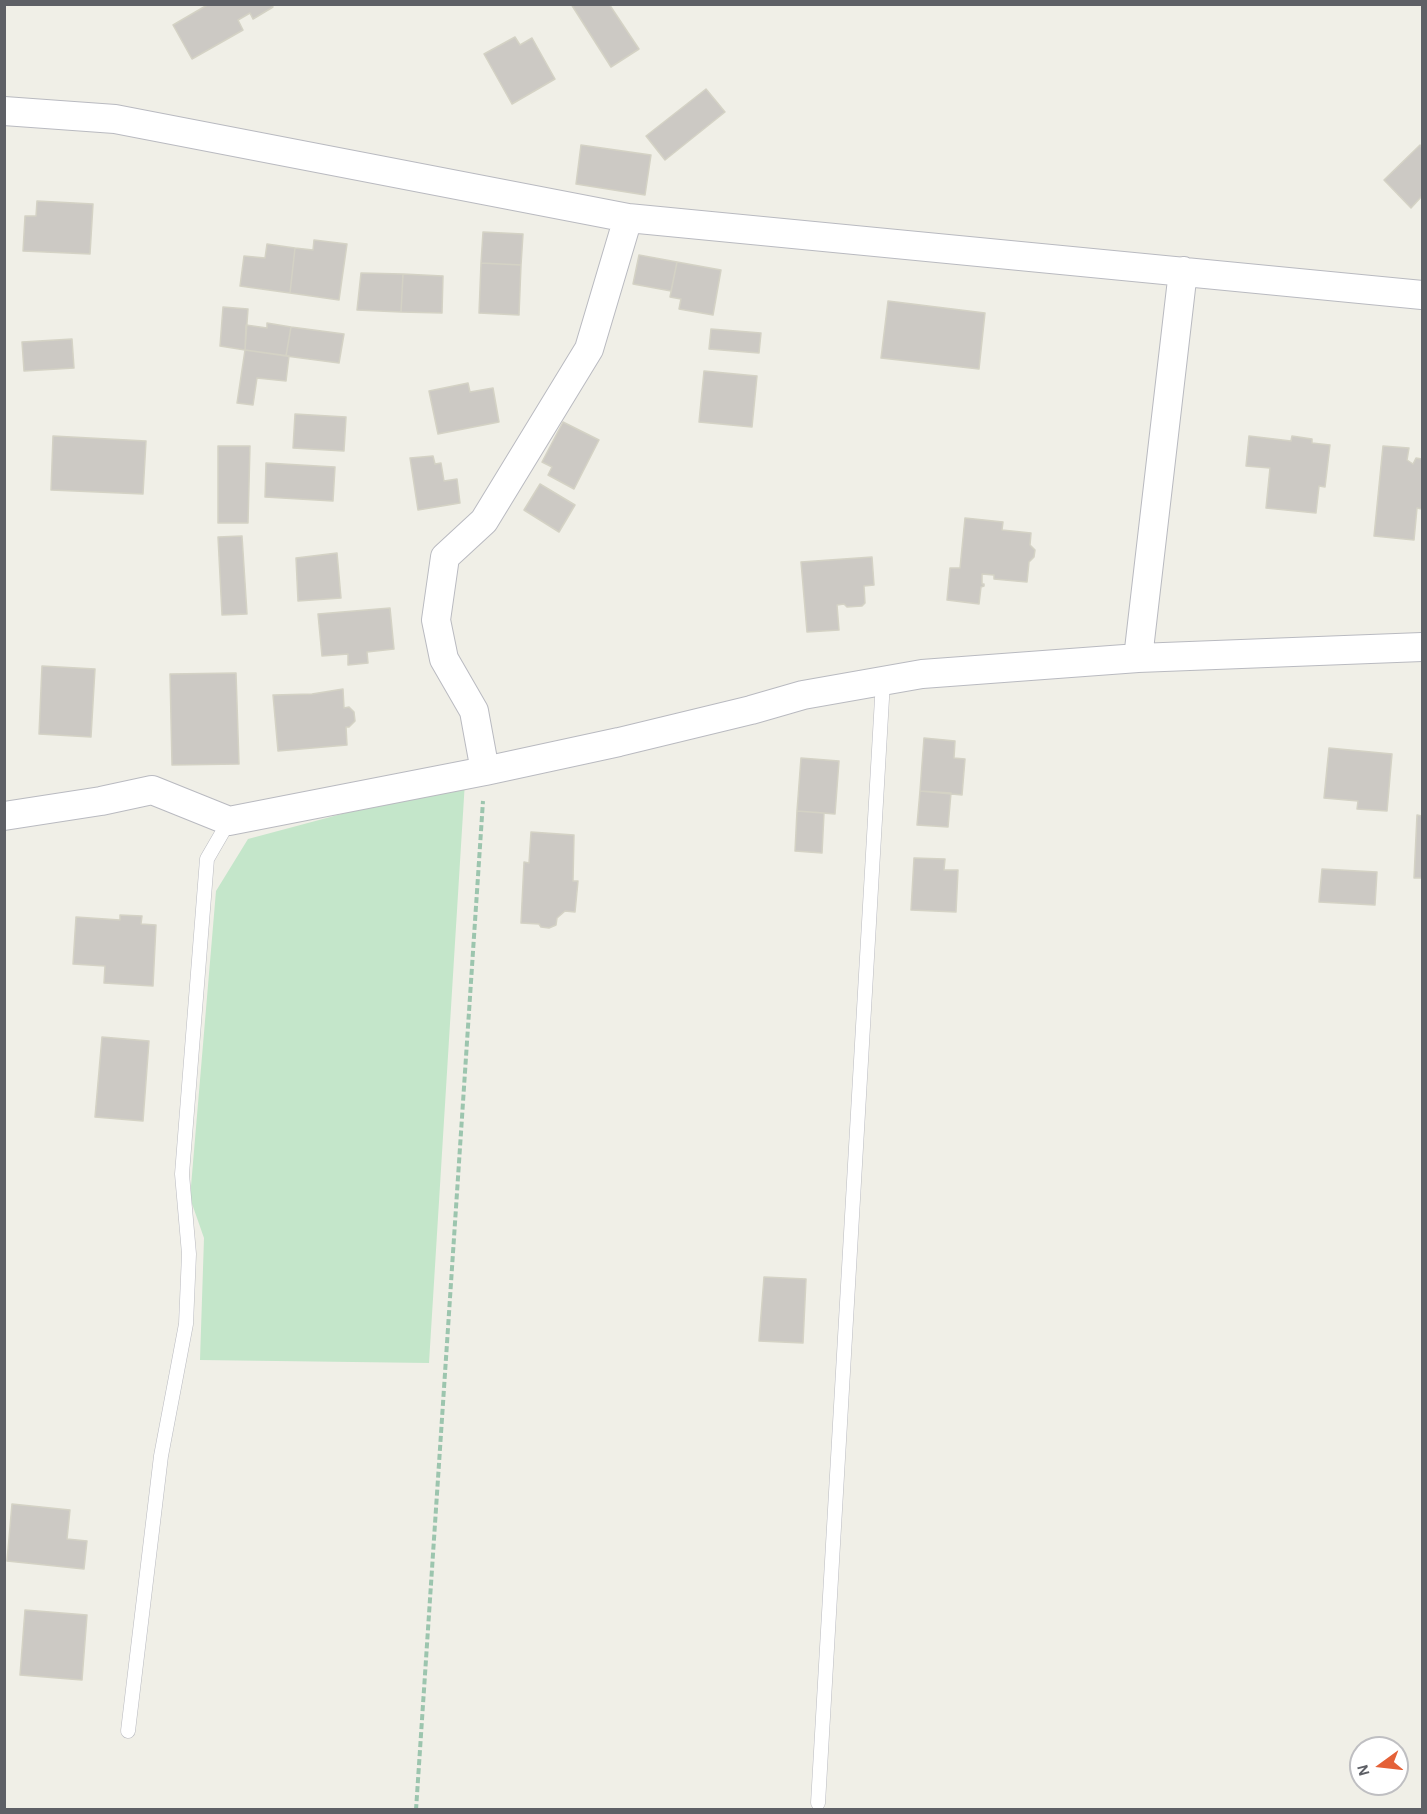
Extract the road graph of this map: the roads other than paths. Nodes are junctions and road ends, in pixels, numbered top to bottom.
1 (4, 111) edge
2 (628, 218) junction
3 (1183, 271) junction
4 (1422, 295) edge
5 (1422, 647) edge
6 (1138, 658) junction
7 (883, 681) junction
8 (485, 771) junction
9 (4, 816) edge
10 (229, 821) junction
11 (128, 1731) dead end
12 (818, 1803) dead end

1 - 2 street
2 - 3 street
2 - 8 street
3 - 4 street
3 - 6 street
5 - 6 street
6 - 7 street
7 - 8 street
7 - 12 lane
8 - 10 street
9 - 10 street
10 - 11 lane

